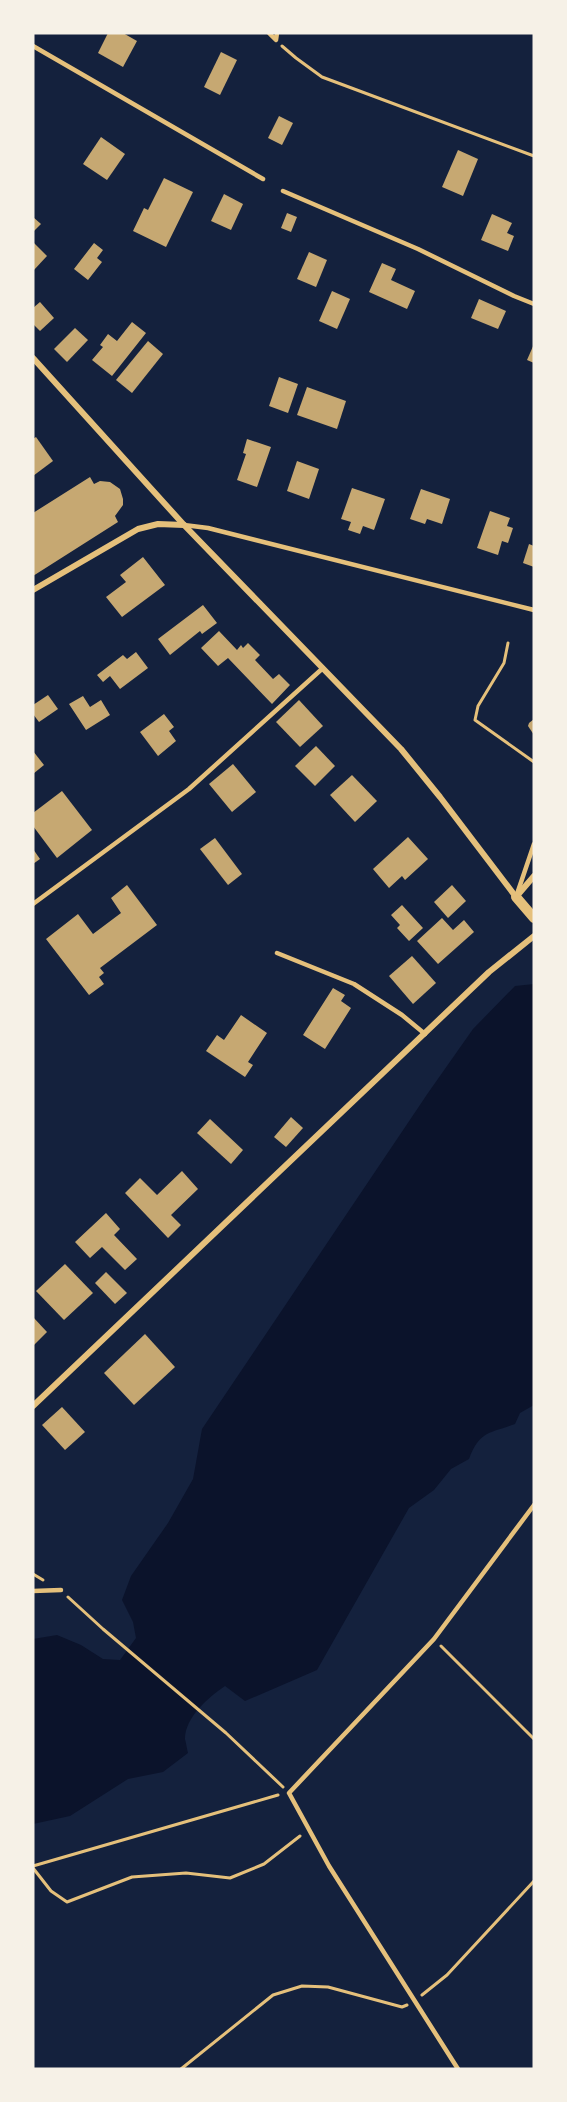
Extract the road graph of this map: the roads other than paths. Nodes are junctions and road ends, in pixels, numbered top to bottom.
1 (269, 33) edge
2 (277, 33) edge
3 (33, 46) edge
4 (263, 179) dead end
5 (283, 191) dead end
6 (534, 304) edge
7 (33, 358) edge
8 (184, 525) junction
9 (33, 590) edge
10 (534, 610) edge
11 (323, 668) junction
12 (534, 844) edge
13 (533, 877) edge
14 (516, 897) junction
15 (33, 904) edge
16 (534, 918) edge
17 (534, 936) edge
18 (277, 953) dead end
19 (425, 1034) junction
20 (33, 1406) edge
21 (534, 1505) edge
22 (61, 1590) road end
23 (33, 1591) edge
24 (458, 2069) edge

1 - 2 lane
3 - 4 lane
5 - 6 lane
7 - 8 street
8 - 9 street
8 - 10 lane
8 - 11 street
11 - 14 street
11 - 15 lane
12 - 14 lane
13 - 14 street
14 - 16 street
17 - 19 street
18 - 19 lane
19 - 20 street
21 - 24 lane
22 - 23 lane

